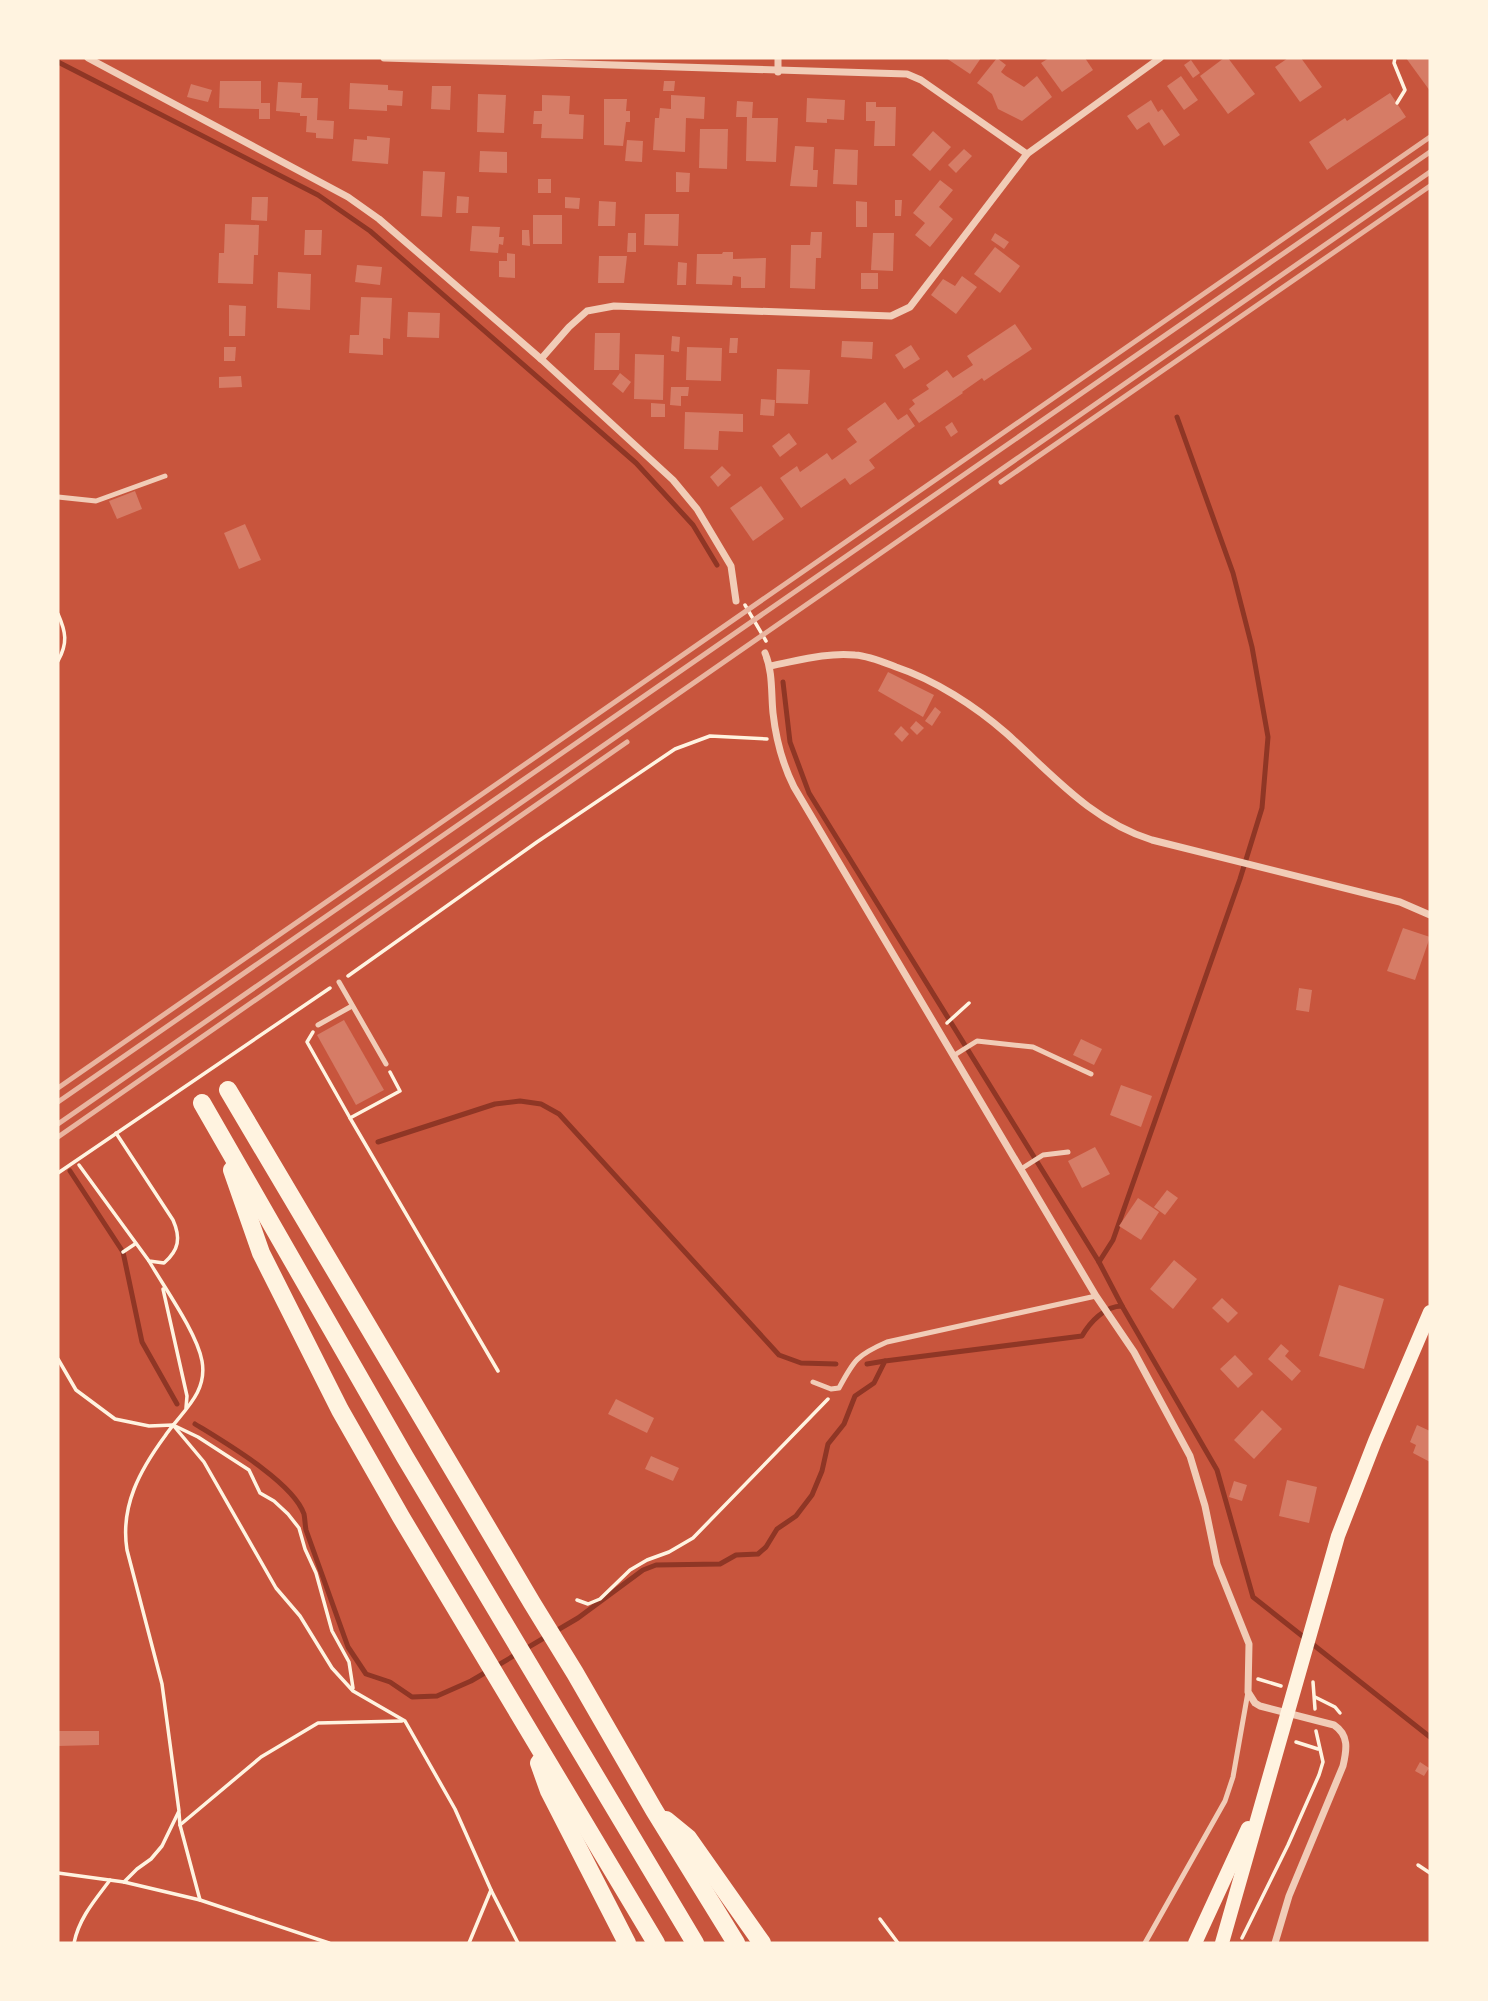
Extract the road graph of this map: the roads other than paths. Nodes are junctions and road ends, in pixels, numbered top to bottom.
1 (91, 58) edge
2 (384, 58) edge
3 (778, 58) edge
4 (1160, 58) edge
5 (778, 72) junction
6 (1027, 154) junction
7 (541, 359) junction
8 (165, 477) dead end
9 (58, 497) edge
10 (738, 598) road end
11 (768, 651) road end
12 (770, 666) junction
13 (1430, 915) edge
14 (339, 982) road end
15 (352, 1006) junction
16 (318, 1025) road end
17 (953, 1056) junction
18 (386, 1064) road end
19 (1091, 1074) dead end
20 (228, 1090) dead end
21 (202, 1103) dead end
22 (216, 1124) junction
23 (1068, 1152) dead end
24 (1021, 1169) junction
25 (1096, 1296) junction
26 (1430, 1312) edge
27 (813, 1382) dead end
28 (1248, 1692) junction
29 (1289, 1713) junction
30 (521, 1718) junction
31 (1282, 1738) junction
32 (654, 1810) junction
33 (627, 1943) edge
34 (656, 1943) edge
35 (695, 1943) edge
36 (736, 1943) edge
37 (762, 1943) edge
38 (1145, 1943) edge
39 (1195, 1943) edge
40 (1222, 1943) edge
41 (1275, 1943) edge

1 - 7 street
2 - 5 street
3 - 5 street
4 - 6 street
5 - 6 street
6 - 7 street
7 - 10 street
8 - 9 lane
11 - 12 street
12 - 13 street
12 - 17 street
14 - 15 lane
15 - 16 lane
15 - 18 lane
17 - 19 lane
17 - 24 street
20 - 32 highway
21 - 22 highway
22 - 30 highway
22 - 35 highway
23 - 24 lane
24 - 25 street
25 - 27 lane
25 - 28 street
26 - 29 main road
28 - 29 street
28 - 38 lane
29 - 31 main road
29 - 41 street
30 - 33 highway
30 - 34 highway
31 - 39 main road
31 - 40 main road
32 - 36 highway
32 - 37 highway

